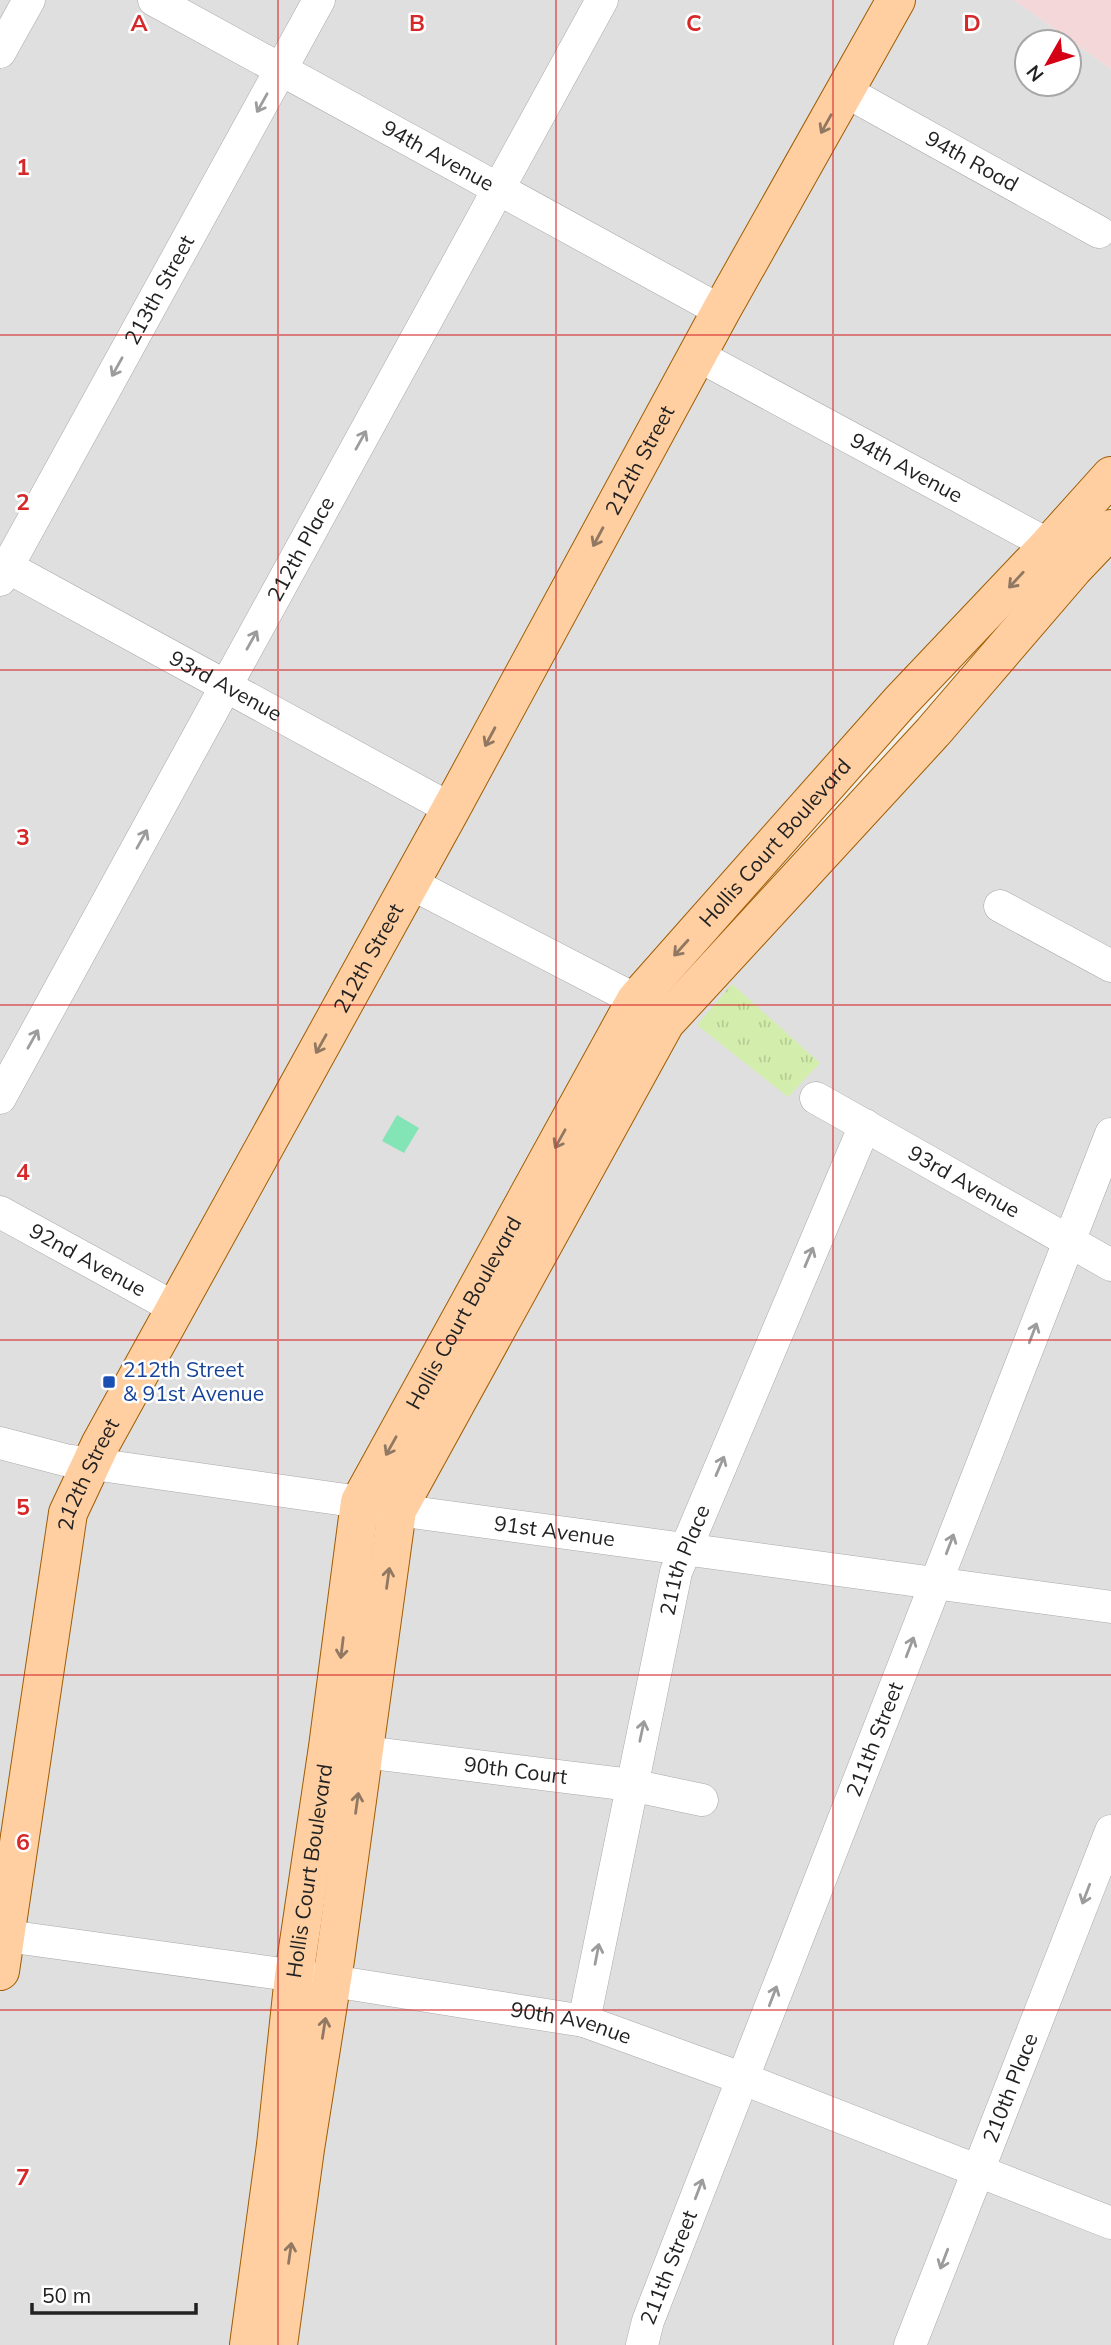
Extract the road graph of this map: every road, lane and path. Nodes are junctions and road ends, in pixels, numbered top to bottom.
1 (29, 0) edge
2 (154, 0) edge
3 (319, 0) edge
4 (602, 0) edge
5 (896, 0) edge
6 (0, 52) edge
7 (281, 69) junction
8 (845, 91) junction
9 (499, 189) junction
10 (1099, 232) dead end
11 (721, 311) junction
12 (697, 355) junction
13 (1111, 475) edge
14 (1111, 529) edge
15 (1061, 557) junction
16 (2, 570) edge
17 (226, 687) junction
18 (900, 702) junction
19 (933, 732) junction
20 (451, 809) junction
21 (763, 856) junction
22 (796, 880) junction
23 (410, 883) junction
24 (1000, 906) dead end
25 (1111, 966) edge
26 (650, 1011) junction
27 (0, 1098) edge
28 (816, 1098) dead end
29 (865, 1125) junction
30 (1111, 1134) edge
31 (0, 1212) edge
32 (1069, 1241) junction
33 (1111, 1265) edge
34 (175, 1308) junction
35 (0, 1443) edge
36 (90, 1464) junction
37 (379, 1506) junction
38 (685, 1548) junction
39 (935, 1583) junction
40 (1111, 1607) edge
41 (346, 1749) junction
42 (631, 1785) junction
43 (702, 1800) dead end
44 (1111, 1831) edge
45 (2, 1947) edge
46 (294, 1976) junction
47 (332, 1981) junction
48 (584, 2021) junction
49 (741, 2078) junction
50 (291, 2147) junction
51 (978, 2171) junction
52 (1111, 2223) edge
53 (271, 2291) junction
54 (249, 2345) edge
55 (278, 2345) edge
56 (642, 2345) edge
57 (910, 2345) edge

1 - 6 street
2 - 7 street, 94th Avenue
3 - 7 street, 213th Street
4 - 9 street, 212th Place
5 - 8 main road, 212th Street
7 - 9 street, 94th Avenue
7 -> 16 street, 213th Street
8 - 10 street, 94th Road
8 -> 11 main road, 212th Street
9 - 11 street, 94th Avenue
17 -> 9 street, 212th Place
11 - 12 main road, 212th Street
12 - 15 street, 94th Avenue
12 -> 20 main road, 212th Street
13 - 15 main road, Hollis Court Boulevard
14 - 15 main road, Hollis Court Boulevard
15 -> 18 main road, Hollis Court Boulevard
15 - 19 main road, Hollis Court Boulevard
16 - 17 street, 93rd Avenue
17 - 20 street, 93rd Avenue
27 -> 17 street, 212th Place
18 - 19 main road
18 - 21 main road, Hollis Court Boulevard
19 - 22 main road, Hollis Court Boulevard
20 - 23 main road, 212th Street
21 - 22 main road
21 -> 26 main road, Hollis Court Boulevard
22 - 26 main road, Hollis Court Boulevard
23 - 26 street
23 -> 34 main road, 212th Street
24 - 25 street
26 - 37 main road, Hollis Court Boulevard
28 - 29 street, 93rd Avenue
29 - 32 street, 93rd Avenue
38 -> 29 street, 211th Place
30 - 32 street, 211th Street
31 - 34 street, 92nd Avenue
32 - 33 street, 93rd Avenue
39 -> 32 street, 211th Street
34 - 36 main road, 212th Street
35 - 36 street, 91st Avenue
36 - 37 street, 91st Avenue
36 - 45 main road, 212th Street
37 - 38 street, 91st Avenue
37 - 41 main road, Hollis Court Boulevard
38 - 39 street, 91st Avenue
42 -> 38 street, 211th Place
39 - 40 street, 91st Avenue
49 -> 39 street, 211th Street
41 - 42 street, 90th Court
41 - 46 main road, Hollis Court Boulevard
47 -> 41 main road, Hollis Court Boulevard
42 - 43 street, 90th Court
48 -> 42 street, 211th Place
44 -> 51 street, 210th Place
45 - 46 street, 90th Avenue
46 - 47 street, 90th Avenue
46 - 50 main road, Hollis Court Boulevard
47 - 48 street, 90th Avenue
50 -> 47 main road, Hollis Court Boulevard
48 - 49 street, 90th Avenue
49 - 51 street, 90th Avenue
56 -> 49 street, 211th Street
50 - 53 main road, Hollis Court Boulevard
51 - 52 street, 90th Avenue
51 -> 57 street, 210th Place
53 - 54 main road, Hollis Court Boulevard
53 - 55 main road, Hollis Court Boulevard

